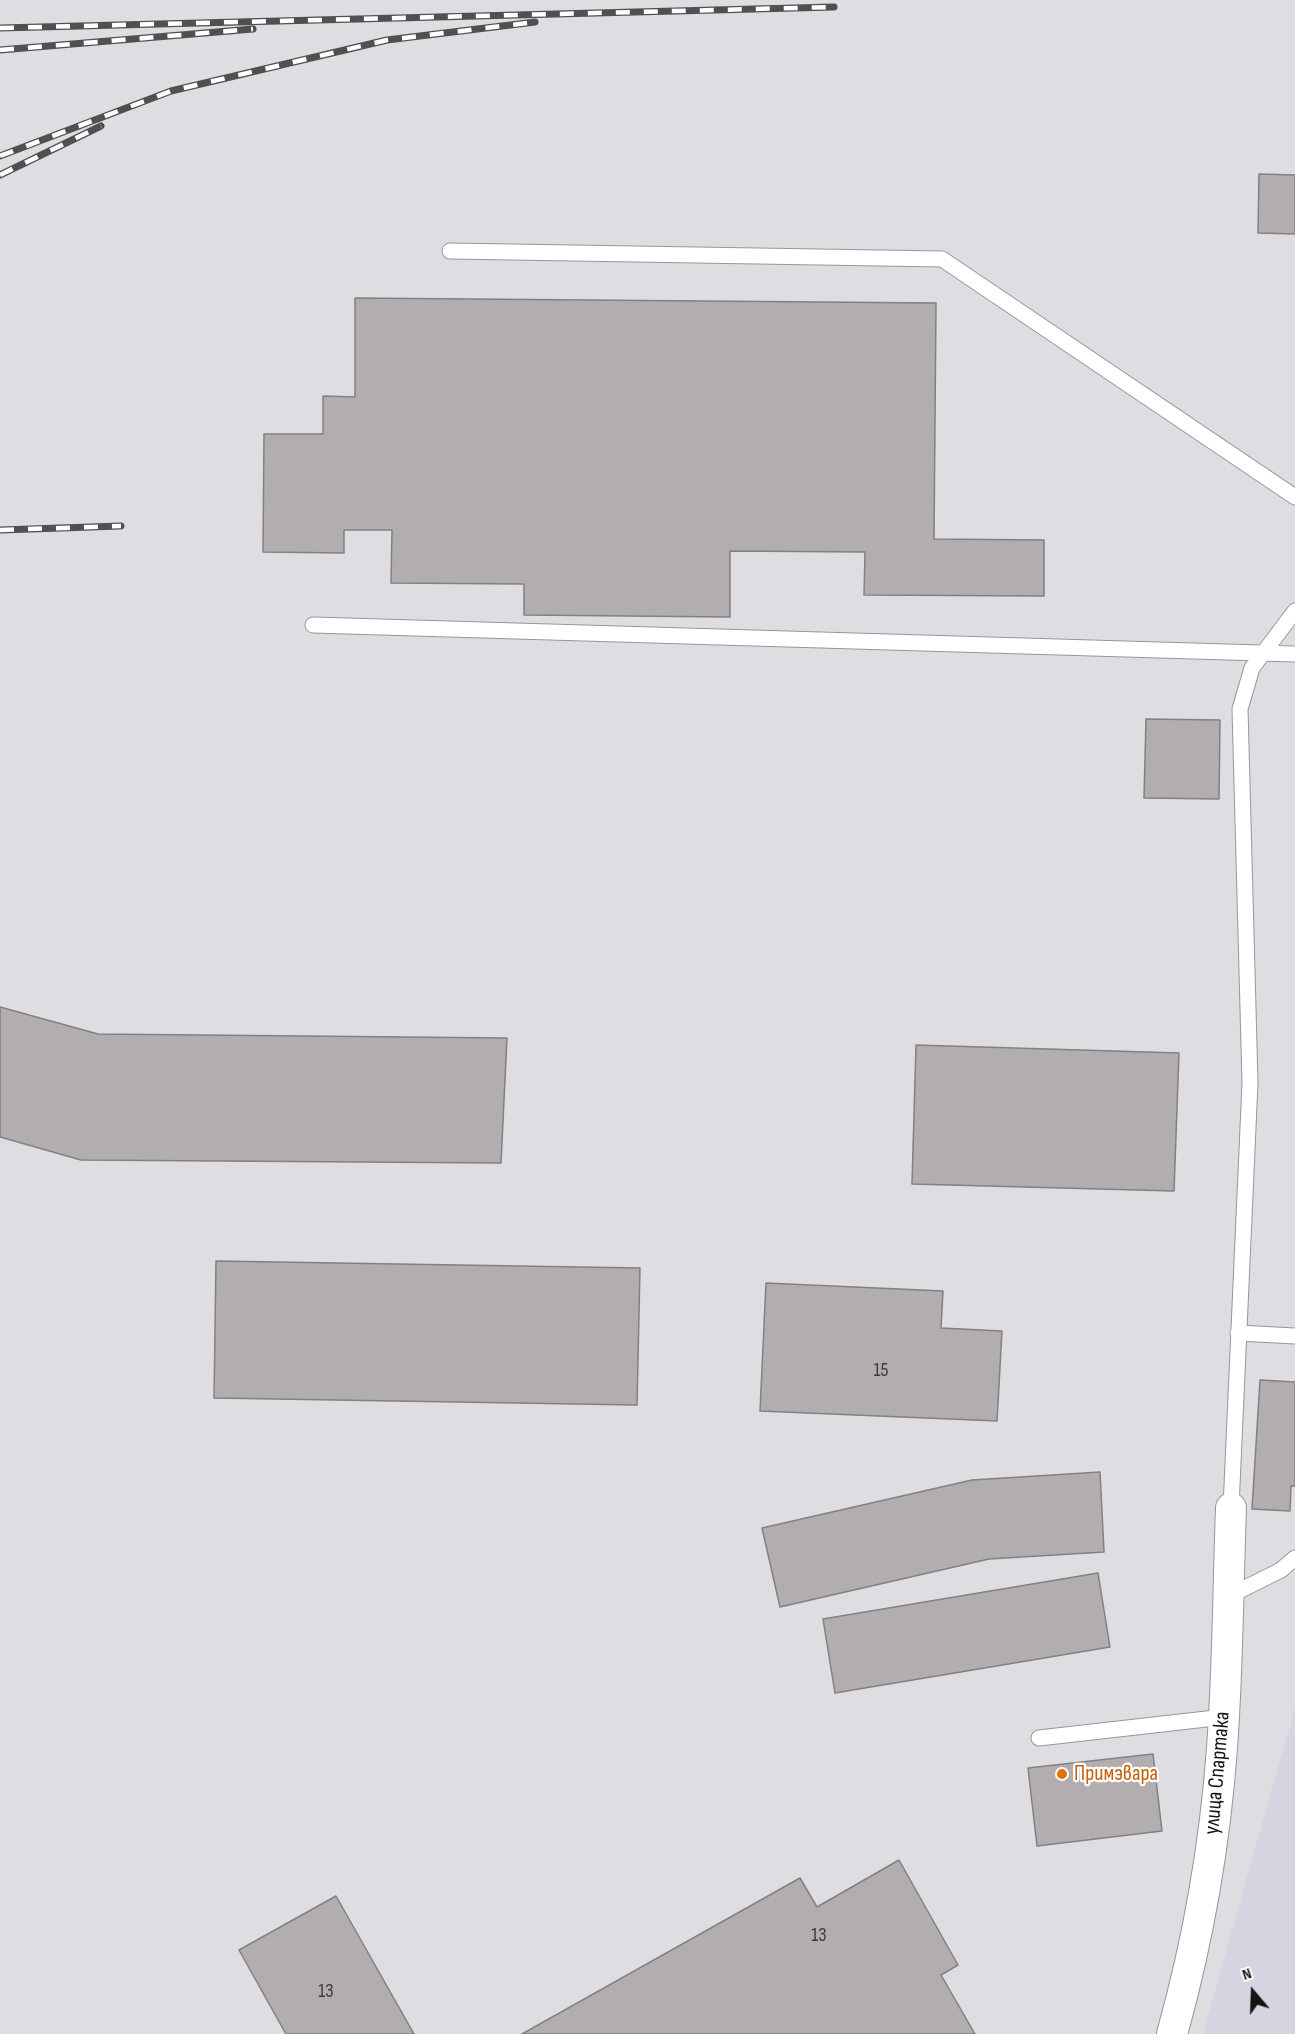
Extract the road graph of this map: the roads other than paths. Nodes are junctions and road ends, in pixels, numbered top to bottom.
1 (450, 251) dead end
2 (1295, 497) edge
3 (1295, 611) edge
4 (313, 625) dead end
5 (1262, 653) junction
6 (1295, 654) edge
7 (1238, 1332) junction
8 (1295, 1336) edge
9 (1231, 1508) joint
10 (1295, 1557) edge
11 (1227, 1597) junction
12 (1224, 1717) junction
13 (1040, 1738) dead end
14 (1172, 2034) edge

1 - 2 lane
3 - 5 lane
4 - 5 lane
5 - 6 lane
5 - 7 lane
7 - 8 lane
7 - 9 lane
9 - 11 street, улица Спартака
10 - 11 lane
11 - 12 street, улица Спартака
12 - 13 lane
12 - 14 street, улица Спартака

